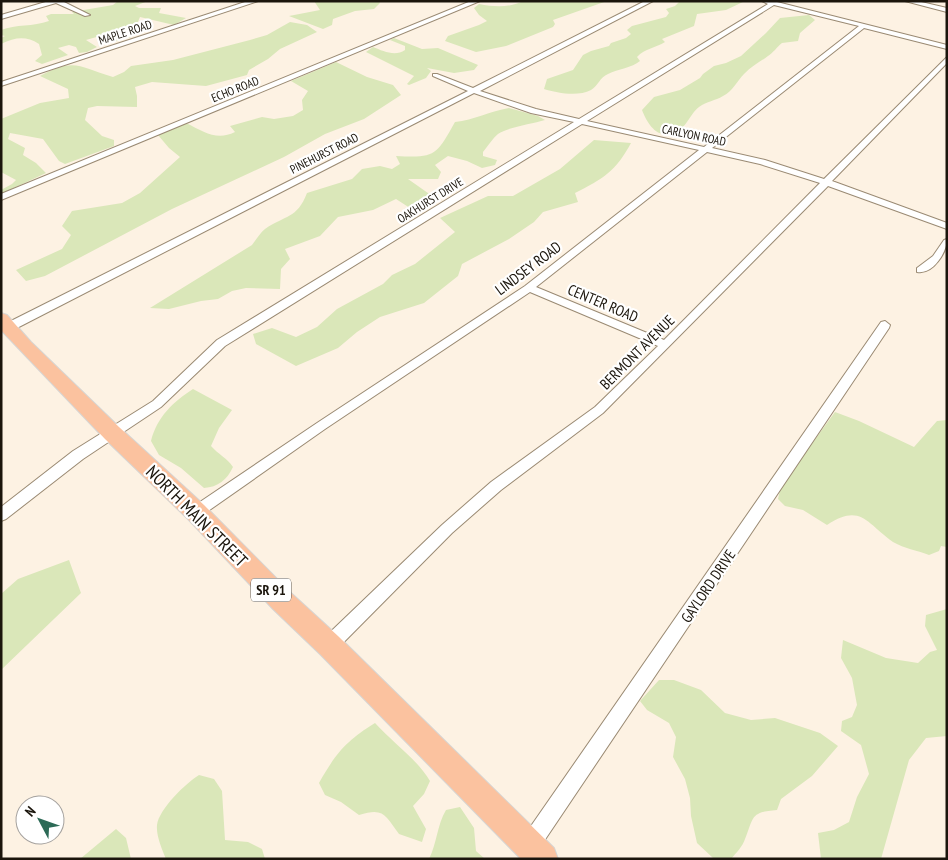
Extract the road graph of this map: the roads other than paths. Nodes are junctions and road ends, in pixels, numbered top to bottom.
1 (57, 1) edge
2 (256, 1) edge
3 (477, 1) edge
4 (650, 1) edge
5 (908, 1) edge
6 (769, 2) edge
7 (946, 9) edge
8 (87, 16) dead end
9 (1, 17) edge
10 (863, 26) junction
11 (947, 47) edge
12 (947, 59) edge
13 (435, 75) dead end
14 (1, 84) edge
15 (474, 91) junction
16 (579, 122) junction
17 (706, 149) junction
18 (826, 182) junction
19 (1, 197) edge
20 (947, 226) edge
21 (947, 242) edge
22 (921, 270) dead end
23 (530, 288) junction
24 (5, 323) edge
25 (885, 324) dead end
26 (666, 345) junction
27 (112, 433) junction
28 (196, 512) junction
29 (1, 515) edge
30 (329, 645) junction
31 (531, 854) edge

1 - 8 street
1 - 9 street
2 - 14 street, MAPLE ROAD
3 - 19 street, ECHO ROAD
4 - 15 street, PINEHURST ROAD
5 - 7 street
6 - 10 street
6 - 16 street, OAKHURST DRIVE
10 - 11 street
10 - 17 street, LINDSEY ROAD
12 - 18 street, BERMONT AVENUE
13 - 15 street, CARLYON ROAD
15 - 16 street, CARLYON ROAD
15 - 24 street, PINEHURST ROAD
16 - 17 street, CARLYON ROAD
16 - 27 street, OAKHURST DRIVE
17 - 18 street, CARLYON ROAD
17 - 23 street, LINDSEY ROAD
18 - 20 street, CARLYON ROAD
18 - 26 street, BERMONT AVENUE
21 - 22 street
23 - 26 street, CENTER ROAD
23 - 28 street, LINDSEY ROAD
24 - 27 main road, NORTH MAIN STREET / SR 91
25 - 31 street, GAYLORD DRIVE
26 - 30 street, BERMONT AVENUE
27 - 28 main road, NORTH MAIN STREET / SR 91
27 - 29 street, OAKHURST DRIVE
28 - 30 main road, NORTH MAIN STREET / SR 91
30 - 31 main road, NORTH MAIN STREET / SR 91

